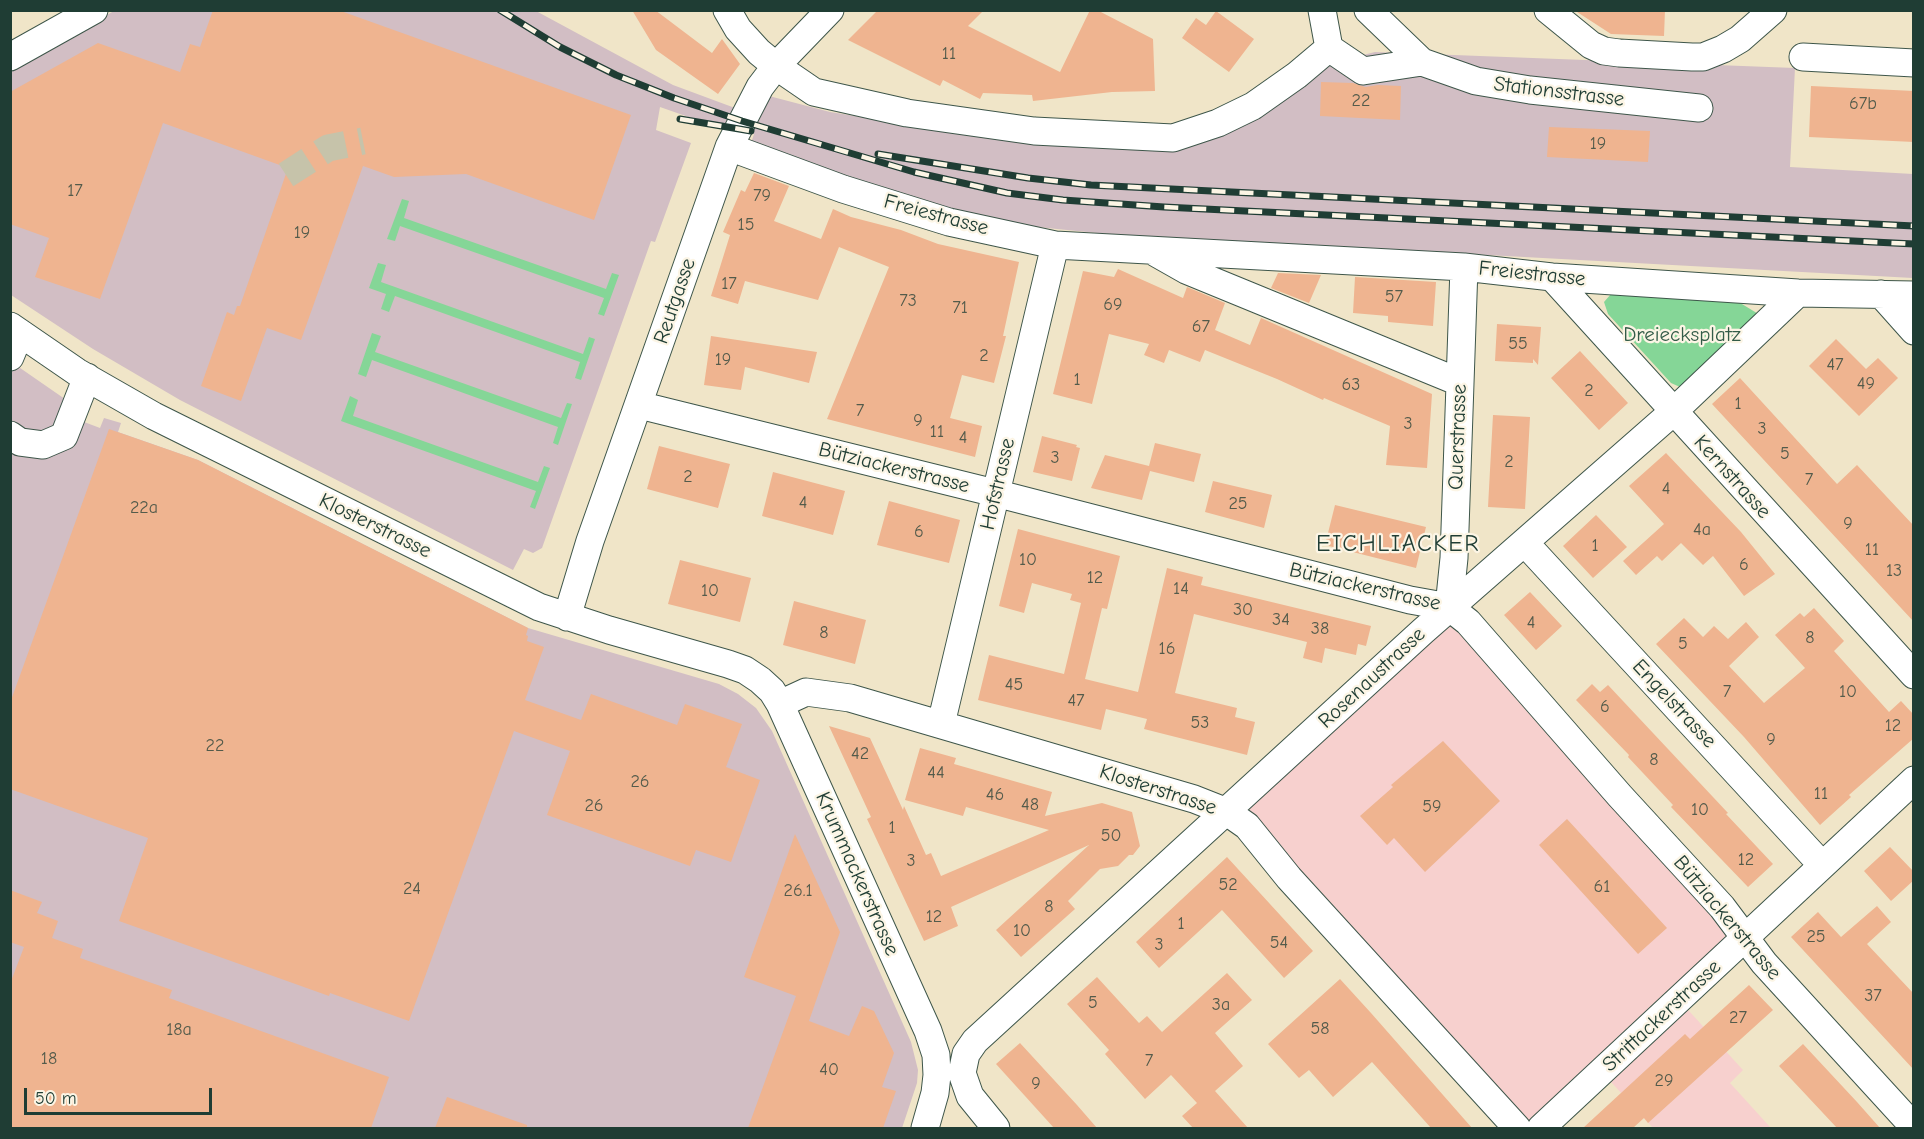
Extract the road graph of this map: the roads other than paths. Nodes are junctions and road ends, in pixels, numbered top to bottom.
1 (94, 10) edge
2 (727, 10) edge
3 (830, 10) edge
4 (1322, 10) edge
5 (1368, 10) edge
6 (1548, 10) edge
7 (1773, 10) edge
8 (1329, 48) junction
9 (10, 57) edge
10 (1803, 57) dead end
11 (1422, 62) junction
12 (1914, 63) edge
13 (776, 66) junction
14 (1699, 108) dead end
15 (729, 147) junction
16 (1055, 245) junction
17 (1150, 249) junction
18 (1464, 267) junction
19 (1552, 277) junction
20 (1798, 293) junction
21 (1881, 294) junction
22 (1914, 295) edge
23 (1914, 331) edge
24 (14, 339) edge
25 (87, 377) junction
26 (1459, 382) junction
27 (639, 405) junction
28 (1673, 412) junction
29 (10, 435) edge
30 (996, 493) junction
31 (1525, 543) junction
32 (1449, 607) junction
33 (567, 617) junction
34 (1914, 675) edge
35 (760, 680) joint
36 (780, 704) junction
37 (941, 724) junction
38 (1914, 780) edge
39 (1227, 812) junction
40 (1822, 865) junction
41 (1745, 938) junction
42 (949, 1074) junction
43 (1914, 1127) edge
44 (925, 1128) edge
45 (996, 1128) edge
46 (1517, 1128) edge
47 (1542, 1128) edge

1 - 9 street
2 - 13 street
3 - 13 street, Reutgasse
4 - 8 street
5 - 11 street, Stationsstrasse
6 - 7 street
8 - 11 street, Stationsstrasse
8 - 13 street
10 - 12 street
11 - 14 street, Stationsstrasse
13 - 15 street, Reutgasse
15 - 16 street, Freiestrasse
15 - 27 street, Reutgasse
16 - 17 street, Freiestrasse
16 - 30 street, Hofstrasse
17 - 18 street, Freiestrasse
17 - 26 street, Freiestrasse
18 - 19 street, Freiestrasse
18 - 26 street, Querstrasse
19 - 20 street, Freiestrasse
19 - 28 street, Kernstrasse
20 - 21 street, Freiestrasse
20 - 28 street, Rosenaustrasse
21 - 22 street, Freiestrasse
21 - 23 street
24 - 25 street, Klosterstrasse
25 - 29 street
25 - 33 street, Klosterstrasse
26 - 32 street, Querstrasse
27 - 30 street, Bütziackerstrasse
27 - 33 street, Reutgasse
28 - 31 street, Rosenaustrasse
28 - 34 street, Kernstrasse
30 - 32 street, Bütziackerstrasse
30 - 37 street, Hofstrasse
31 - 32 street, Rosenaustrasse
31 - 40 street, Engelstrasse
32 - 39 street, Rosenaustrasse
32 - 41 street, Bütziackerstrasse
33 - 35 street, Klosterstrasse
35 - 36 street, Krummackerstrasse
36 - 37 street, Klosterstrasse
36 - 42 street, Krummackerstrasse
37 - 39 street, Klosterstrasse
38 - 40 street, Strittackerstrasse
39 - 42 street, Rosenaustrasse
39 - 46 street, Klosterstrasse
40 - 41 street, Strittackerstrasse
41 - 43 street, Bütziackerstrasse
41 - 47 street, Strittackerstrasse
42 - 44 street, Rosenaustrasse
42 - 45 street, Krummackerstrasse

